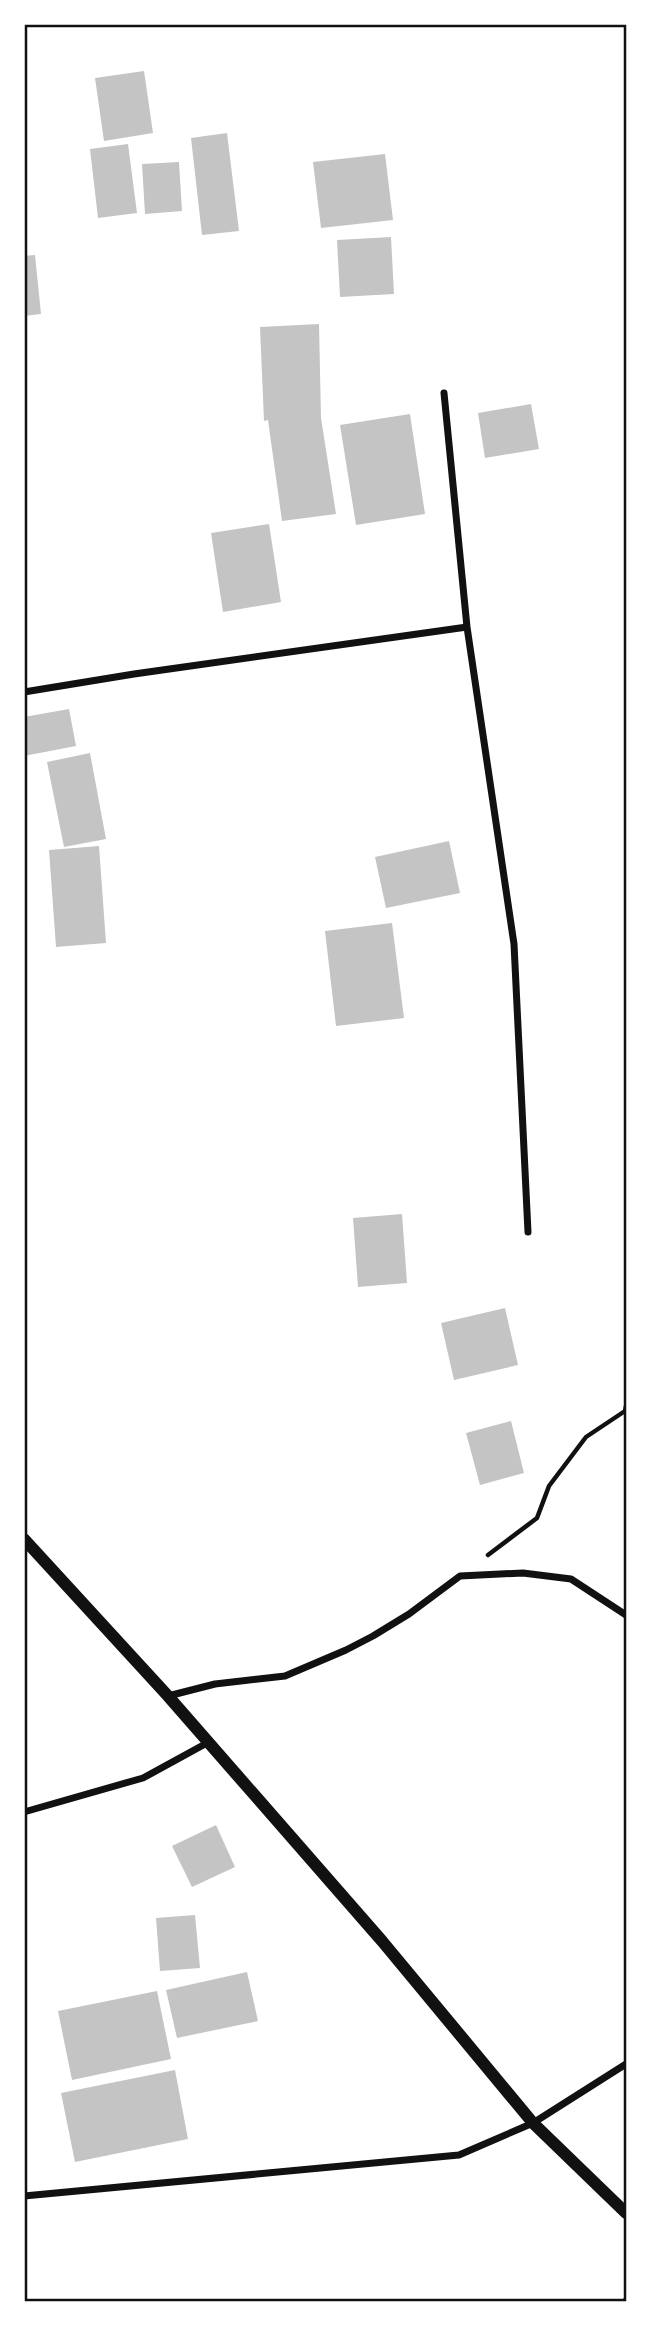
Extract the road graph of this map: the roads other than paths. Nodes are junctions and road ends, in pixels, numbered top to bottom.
1 (444, 393) dead end
2 (467, 627) junction
3 (24, 692) edge
4 (528, 1232) dead end
5 (24, 1539) edge
6 (626, 1615) edge
7 (168, 1696) junction
8 (207, 1743) junction
9 (24, 1812) edge
10 (626, 2064) edge
11 (533, 2123) junction
12 (24, 2196) edge
13 (626, 2213) edge

1 - 2 street
2 - 3 street
2 - 4 street
5 - 7 street
6 - 7 street
7 - 8 street
8 - 9 street
8 - 11 street
10 - 11 street
11 - 12 street
11 - 13 street

